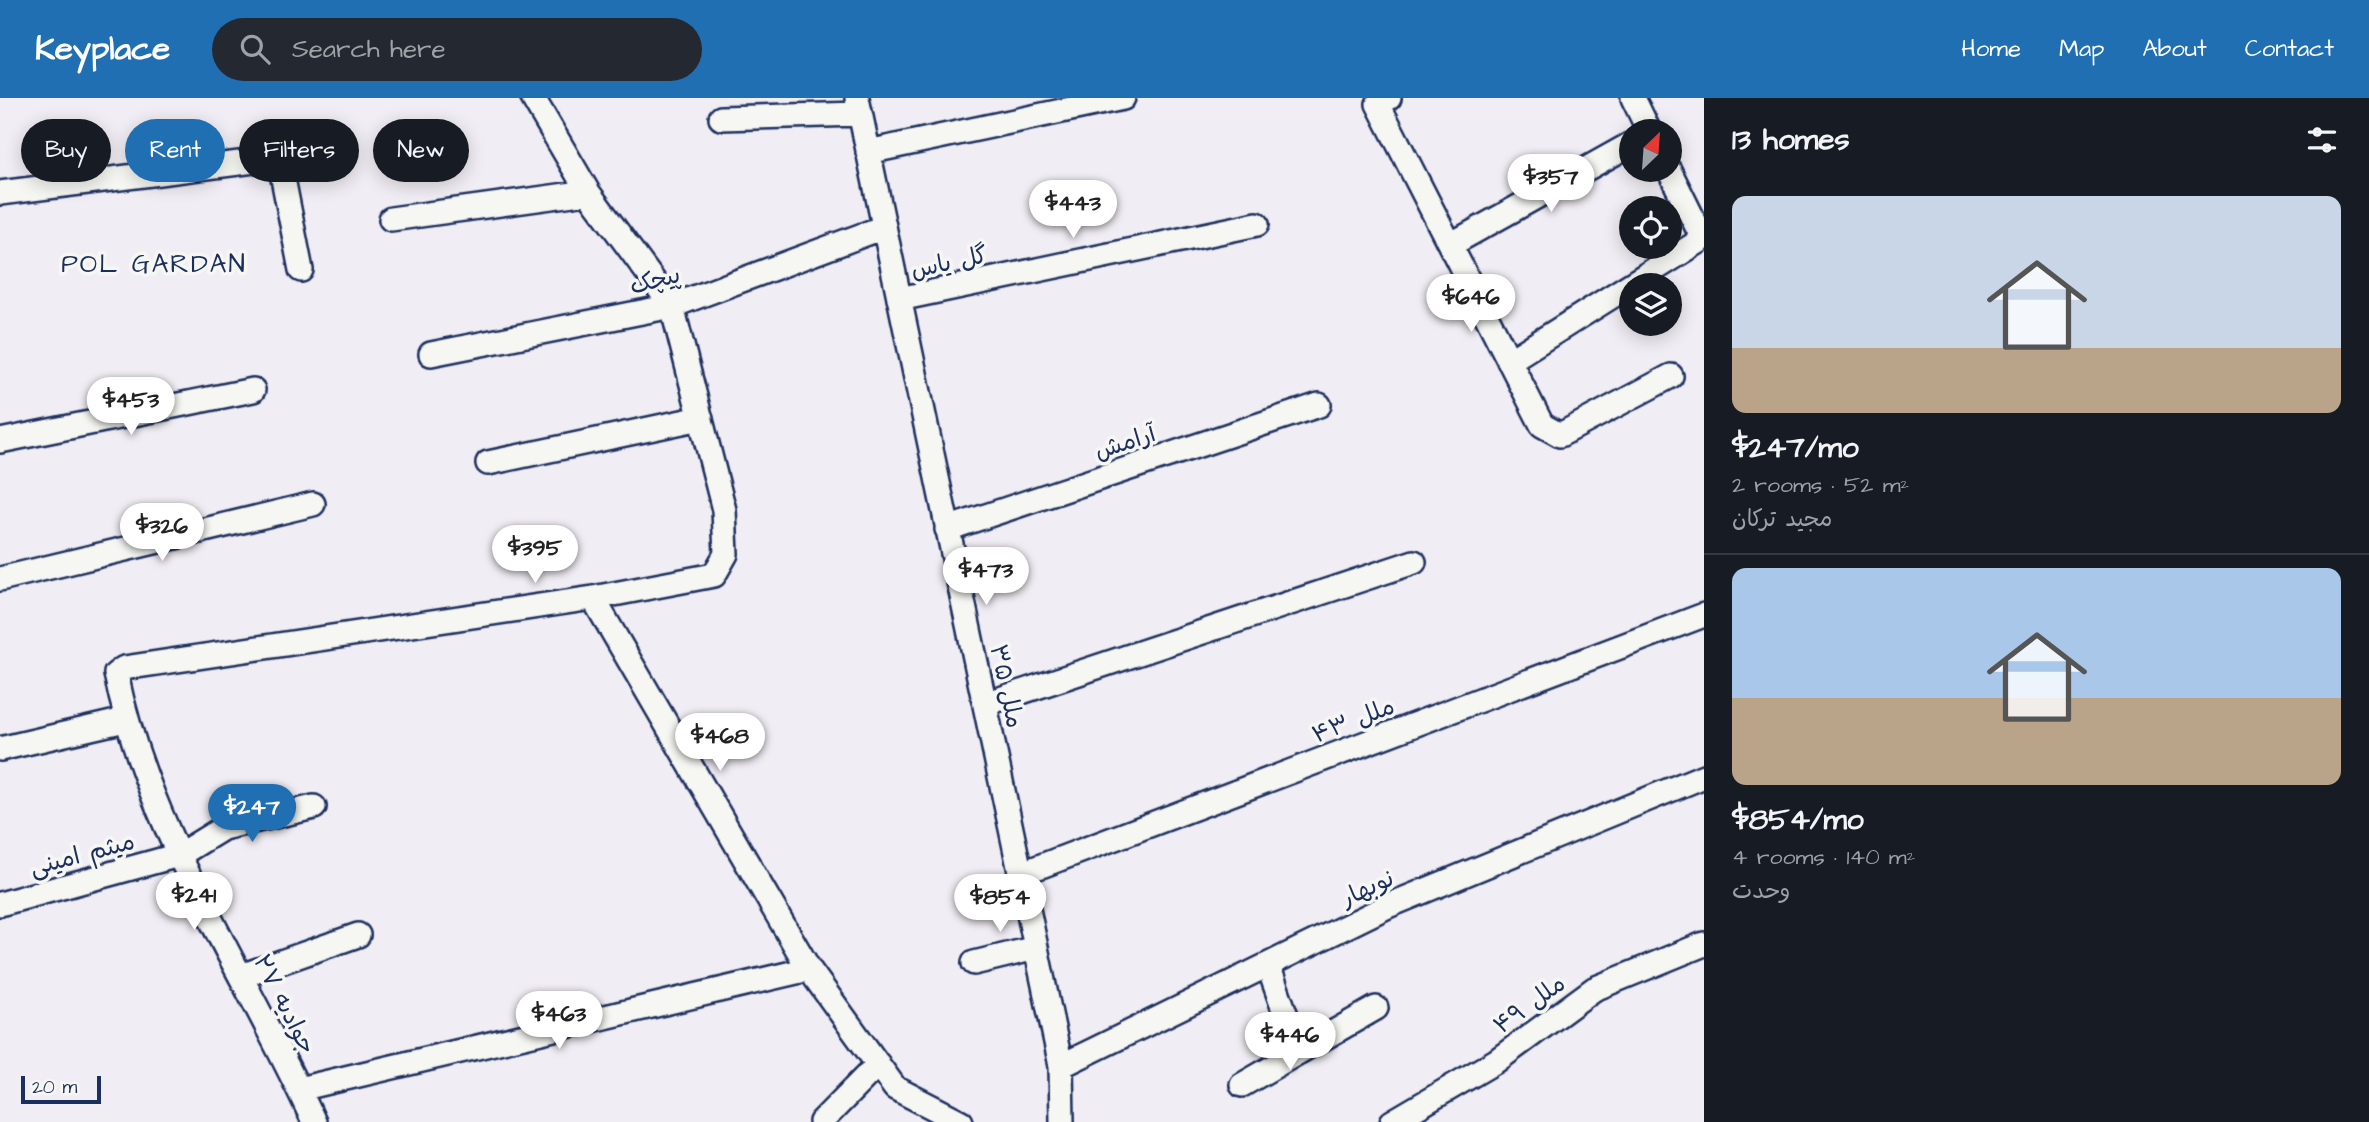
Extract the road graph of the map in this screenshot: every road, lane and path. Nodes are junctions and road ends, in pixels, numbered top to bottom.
1 (533, 98) edge
2 (1123, 98) edge
3 (1389, 98) edge
4 (1633, 98) edge
5 (858, 106) edge
6 (721, 118) dead end
7 (1643, 119) edge
8 (1619, 151) edge
9 (868, 152) junction
10 (1675, 182) edge
11 (588, 192) junction
12 (0, 193) edge
13 (391, 219) dead end
14 (1256, 224) dead end
15 (884, 228) junction
16 (1450, 245) junction
17 (301, 270) dead end
18 (899, 299) junction
19 (672, 306) junction
20 (431, 354) dead end
21 (1509, 361) junction
22 (1671, 376) dead end
23 (253, 390) dead end
24 (1319, 405) dead end
25 (701, 418) junction
26 (0, 441) edge
27 (488, 463) dead end
28 (313, 504) dead end
29 (947, 529) junction
30 (1414, 562) dead end
31 (0, 579) edge
32 (593, 598) junction
33 (1704, 615) edge
34 (985, 704) junction
35 (125, 720) junction
36 (0, 749) edge
37 (1704, 776) edge
38 (314, 807) dead end
39 (179, 855) junction
40 (1020, 874) junction
41 (0, 904) edge
42 (358, 935) dead end
43 (1704, 944) edge
44 (1036, 948) junction
45 (974, 963) dead end
46 (1268, 965) junction
47 (810, 970) junction
48 (241, 976) junction
49 (1376, 1008) dead end
50 (1299, 1052) junction
51 (878, 1064) junction
52 (1061, 1066) junction
53 (1242, 1085) dead end
54 (299, 1089) junction
55 (314, 1122) edge
56 (821, 1122) edge
57 (961, 1122) edge
58 (1062, 1122) edge
59 (1392, 1122) edge

1 - 11 street
2 - 9 street
3 - 16 street
4 - 7 street
5 - 6 street
5 - 9 street, ملل ۳۵
8 - 16 street
9 - 15 street, ملل ۳۵
10 - 21 street
11 - 13 street
11 - 19 street
12 - 17 street
14 - 18 street, گل یاس
15 - 18 street, ملل ۳۵
15 - 19 street, پیچک
16 - 21 street
18 - 29 street, ملل ۳۵
19 - 20 street, پیچک
19 - 25 street
21 - 22 street
23 - 26 street
24 - 29 street, آرامش
25 - 27 street
25 - 32 street
28 - 31 street
29 - 34 street, ملل ۳۵
30 - 34 street
32 - 35 street, جوادیه ۲۷
32 - 47 street
33 - 40 street, ملل ۴۳
34 - 40 street, ملل ۳۵
35 - 36 street
35 - 39 street, جوادیه ۲۷
37 - 46 street, نوبهار
38 - 39 street, میثم امینی
39 - 41 street, میثم امینی
39 - 48 street, جوادیه ۲۷
40 - 44 street, ملل ۳۵
42 - 48 street
43 - 59 street, ملل ۴۹
44 - 45 street
44 - 52 street, ملل ۳۵
46 - 50 street
46 - 52 street, نوبهار
47 - 51 street
47 - 54 street
48 - 54 street, جوادیه ۲۷
49 - 50 street
50 - 53 street
51 - 56 street
51 - 57 street
52 - 58 street, ملل ۳۵
54 - 55 street, جوادیه ۲۷

